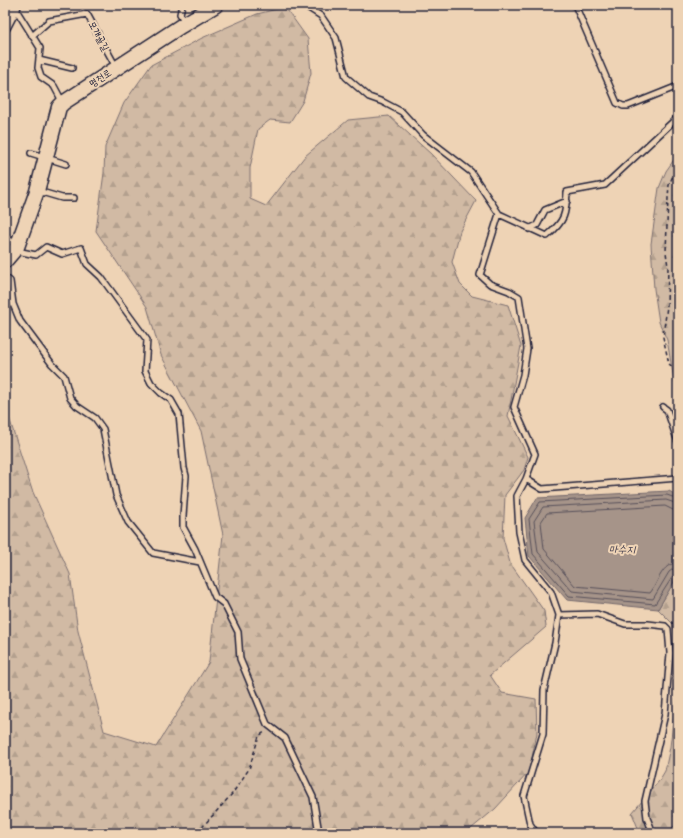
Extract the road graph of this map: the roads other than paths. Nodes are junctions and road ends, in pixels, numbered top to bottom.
1 (182, 5) edge
2 (216, 5) edge
3 (304, 5) edge
4 (575, 5) edge
5 (14, 7) edge
6 (186, 24) junction
7 (5, 27) edge
8 (32, 36) junction
9 (39, 60) junction
10 (72, 68) dead end
11 (116, 68) junction
12 (678, 86) edge
13 (63, 103) junction
14 (678, 117) edge
15 (31, 153) dead end
16 (46, 157) junction
17 (66, 164) dead end
18 (37, 191) junction
19 (74, 198) dead end
20 (566, 201) junction
21 (499, 214) junction
22 (529, 229) junction
23 (5, 235) edge
24 (12, 253) edge
25 (5, 277) edge
26 (663, 407) dead end
27 (678, 442) edge
28 (678, 455) edge
29 (678, 461) edge
30 (678, 478) edge
31 (526, 479) junction
32 (200, 562) junction
33 (559, 615) junction
34 (319, 833) edge
35 (536, 833) edge
36 (653, 833) edge

1 - 6 lane
2 - 6 street, 명천로
3 - 21 lane
4 - 12 lane
5 - 7 street
5 - 8 lane
6 - 11 street, 명천로
8 - 9 lane
8 - 11 lane, 모개골길
9 - 10 lane
9 - 13 lane
11 - 13 street, 명천로
13 - 16 street
14 - 20 lane
15 - 16 lane
16 - 17 lane
16 - 18 street
18 - 19 lane
18 - 24 street
20 - 22 lane
20 - 22 lane
21 - 22 lane
21 - 31 lane
23 - 24 lane
24 - 32 lane
25 - 32 lane
26 - 27 lane
28 - 29 lane
30 - 31 lane
31 - 33 lane
32 - 34 lane
33 - 35 lane
33 - 36 lane

